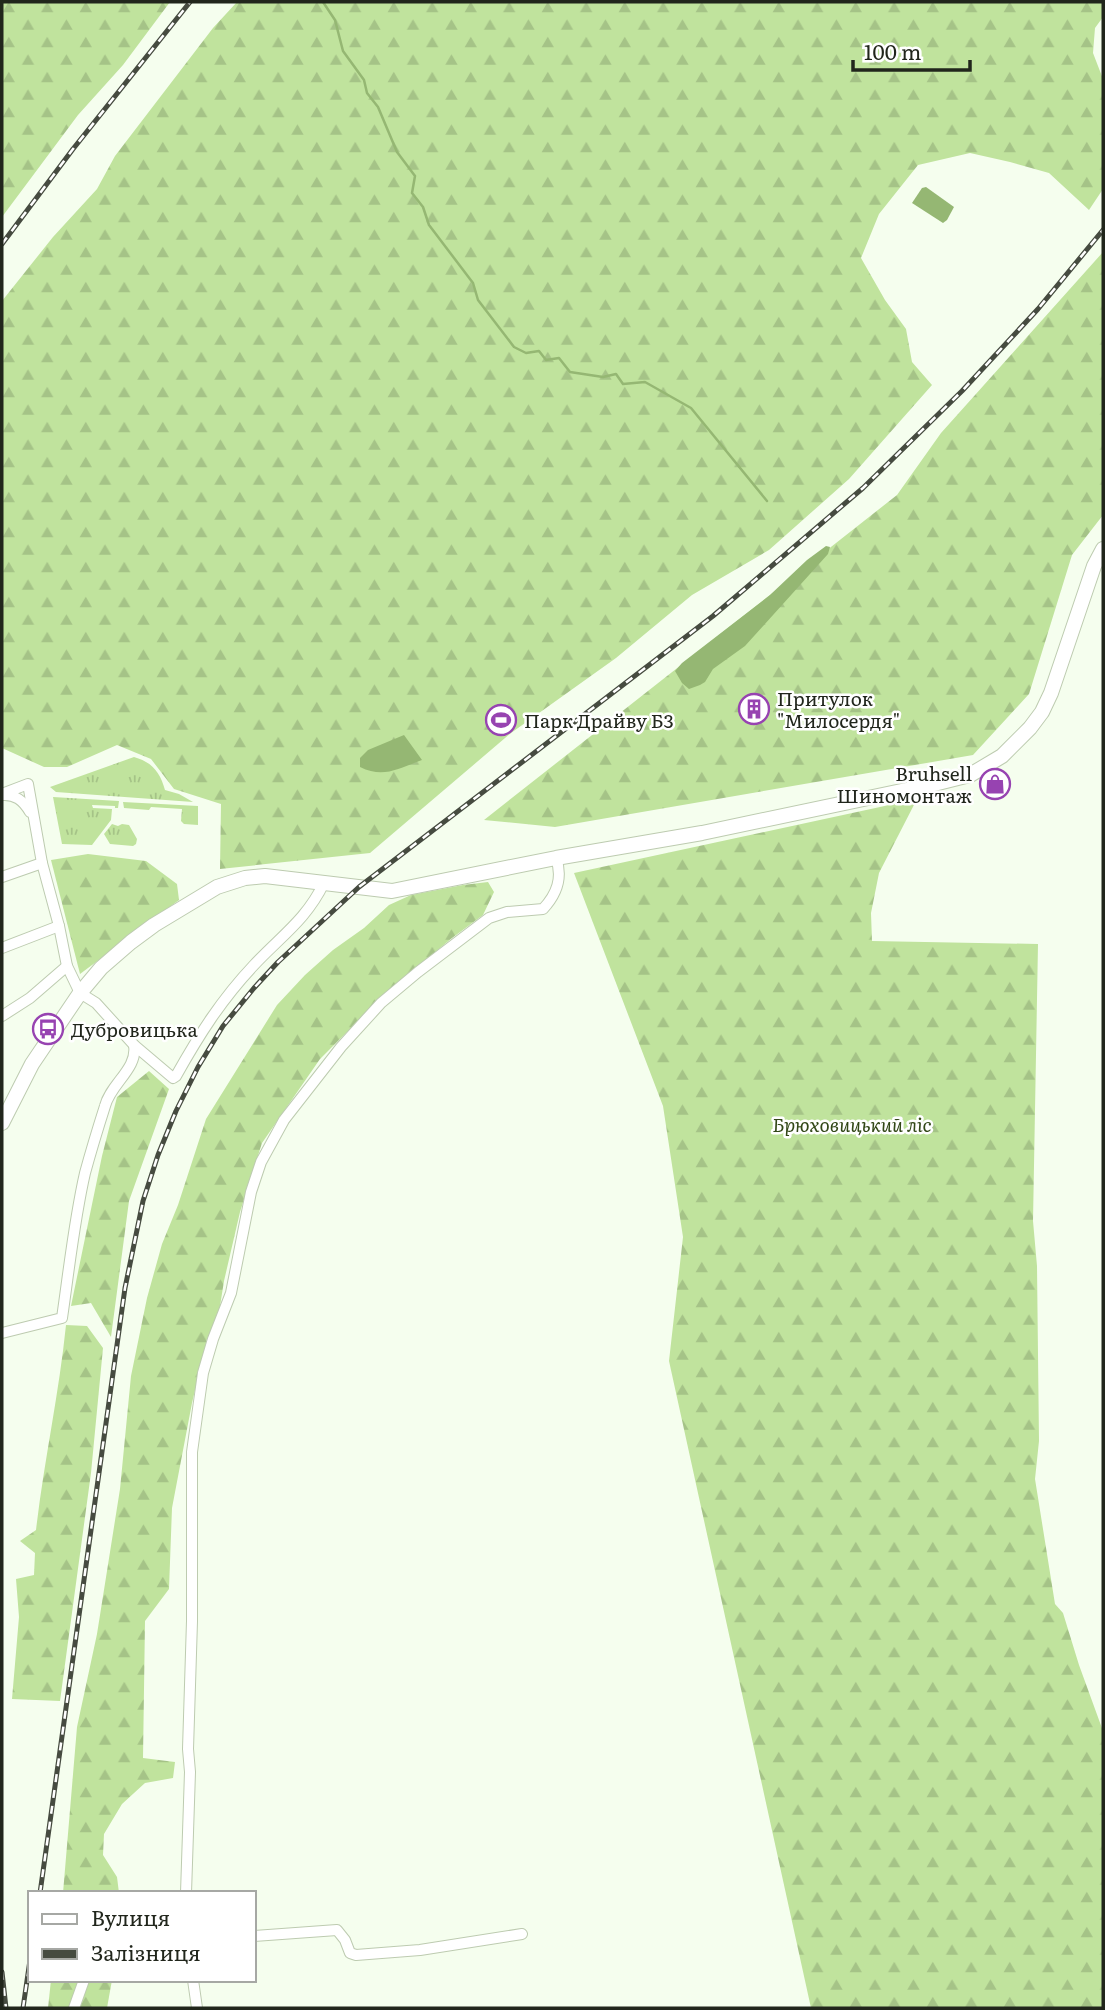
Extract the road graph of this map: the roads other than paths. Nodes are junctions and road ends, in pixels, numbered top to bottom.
1 (1103, 549) edge
2 (2, 794) edge
3 (33, 817) junction
4 (556, 858) junction
5 (42, 863) junction
6 (2, 877) edge
7 (324, 883) junction
8 (59, 926) junction
9 (2, 948) edge
10 (67, 966) junction
11 (80, 993) junction
12 (2, 1016) edge
13 (134, 1045) junction
14 (2, 1123) edge
15 (2, 1333) edge
16 (186, 1891) edge
17 (522, 1934) dead end
18 (256, 1936) edge
19 (83, 1982) edge
20 (193, 1982) edge
21 (74, 2008) edge
22 (197, 2008) edge

1 - 4 main road
2 - 3 street
2 - 3 street
3 - 5 street
4 - 7 main road
4 - 16 street
5 - 6 street
5 - 8 street
7 - 11 main road
7 - 13 street
8 - 9 street
8 - 10 street
10 - 11 street
10 - 12 street
11 - 13 street
11 - 14 main road
13 - 15 street
17 - 18 street
19 - 21 street
20 - 22 street

